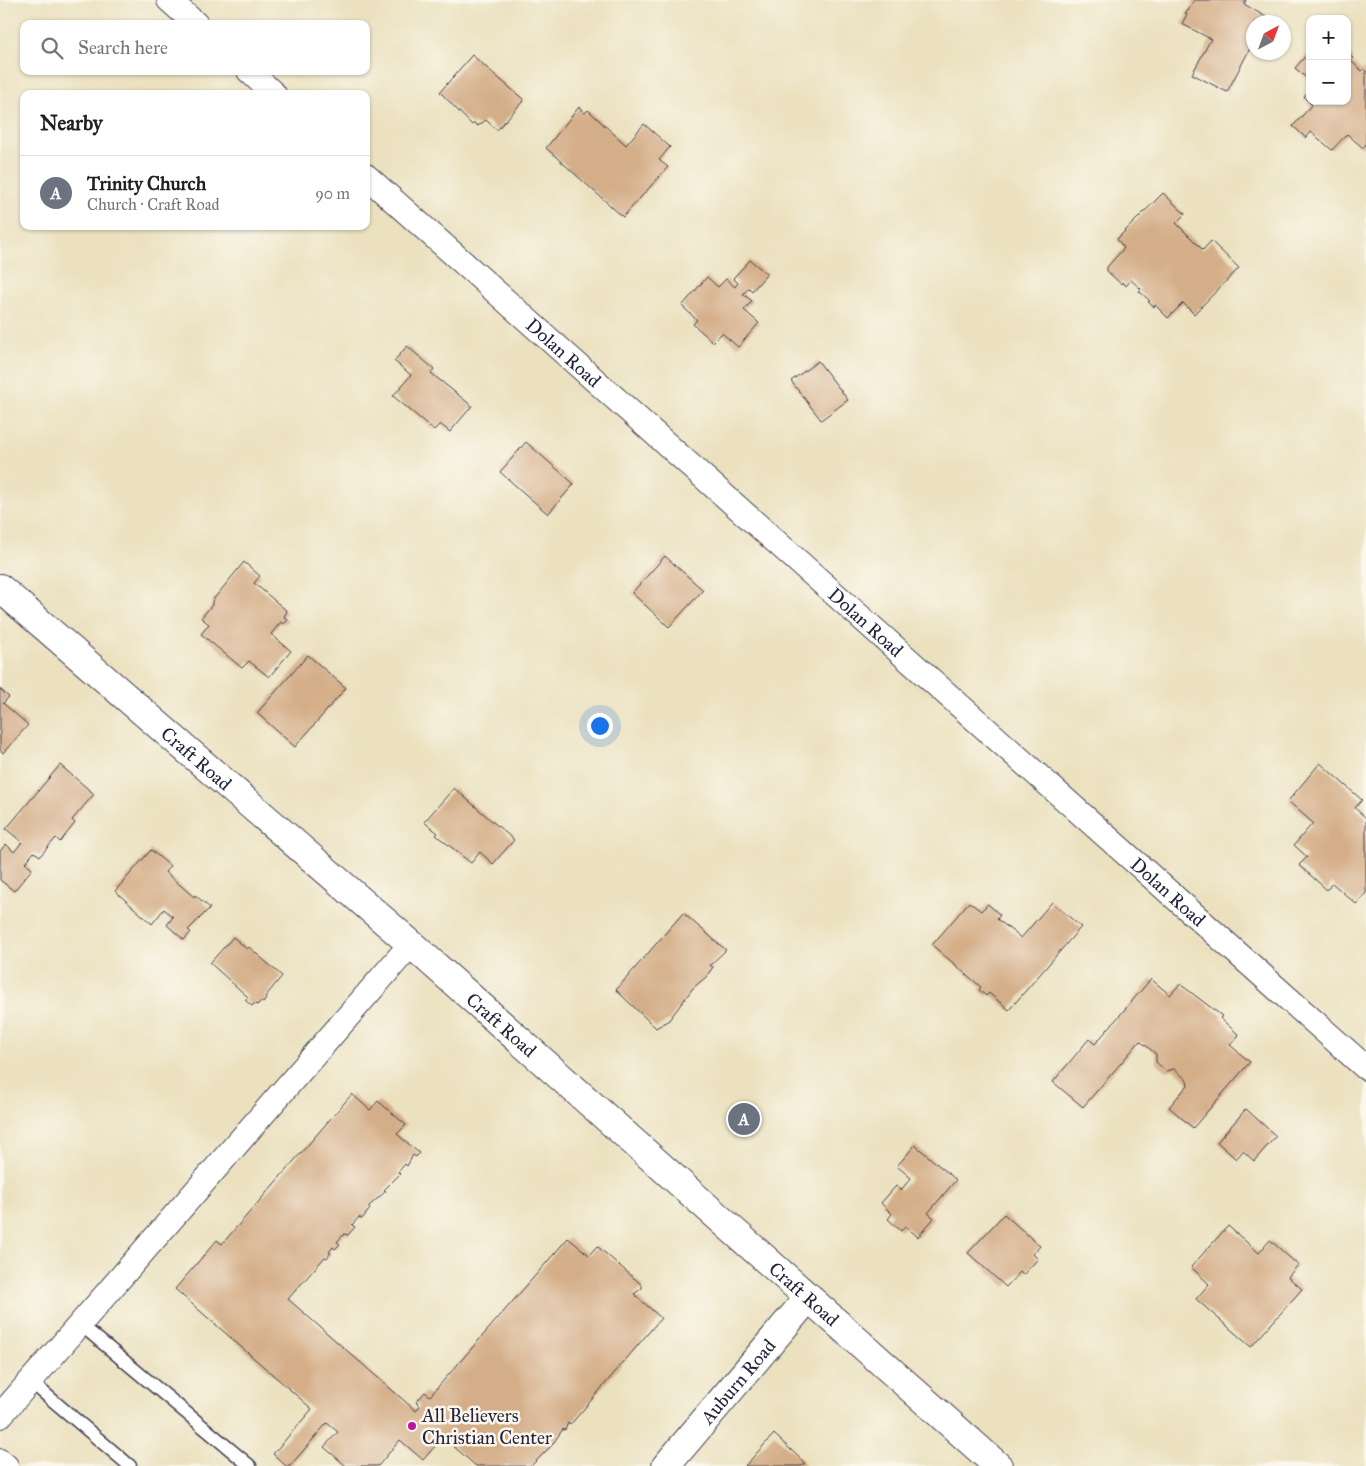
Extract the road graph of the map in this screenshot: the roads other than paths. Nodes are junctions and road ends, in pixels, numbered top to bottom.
1 (170, 0) edge
2 (192, 20) edge
3 (253, 75) edge
4 (270, 90) edge
5 (370, 180) edge
6 (0, 588) edge
7 (411, 944) junction
8 (1366, 1068) edge
9 (810, 1297) junction
10 (80, 1324) junction
11 (30, 1382) junction
12 (0, 1416) edge
13 (0, 1460) edge
14 (6, 1466) edge
15 (130, 1466) edge
16 (250, 1466) edge
17 (666, 1466) edge
18 (998, 1466) edge

1 - 2 street
3 - 4 street
5 - 8 street, Dolan Road
6 - 7 street, Craft Road
7 - 9 street, Craft Road
7 - 10 street
9 - 17 street, Auburn Road
9 - 18 street, Craft Road
10 - 11 street
10 - 16 lane
11 - 12 street
11 - 15 lane
13 - 14 street

